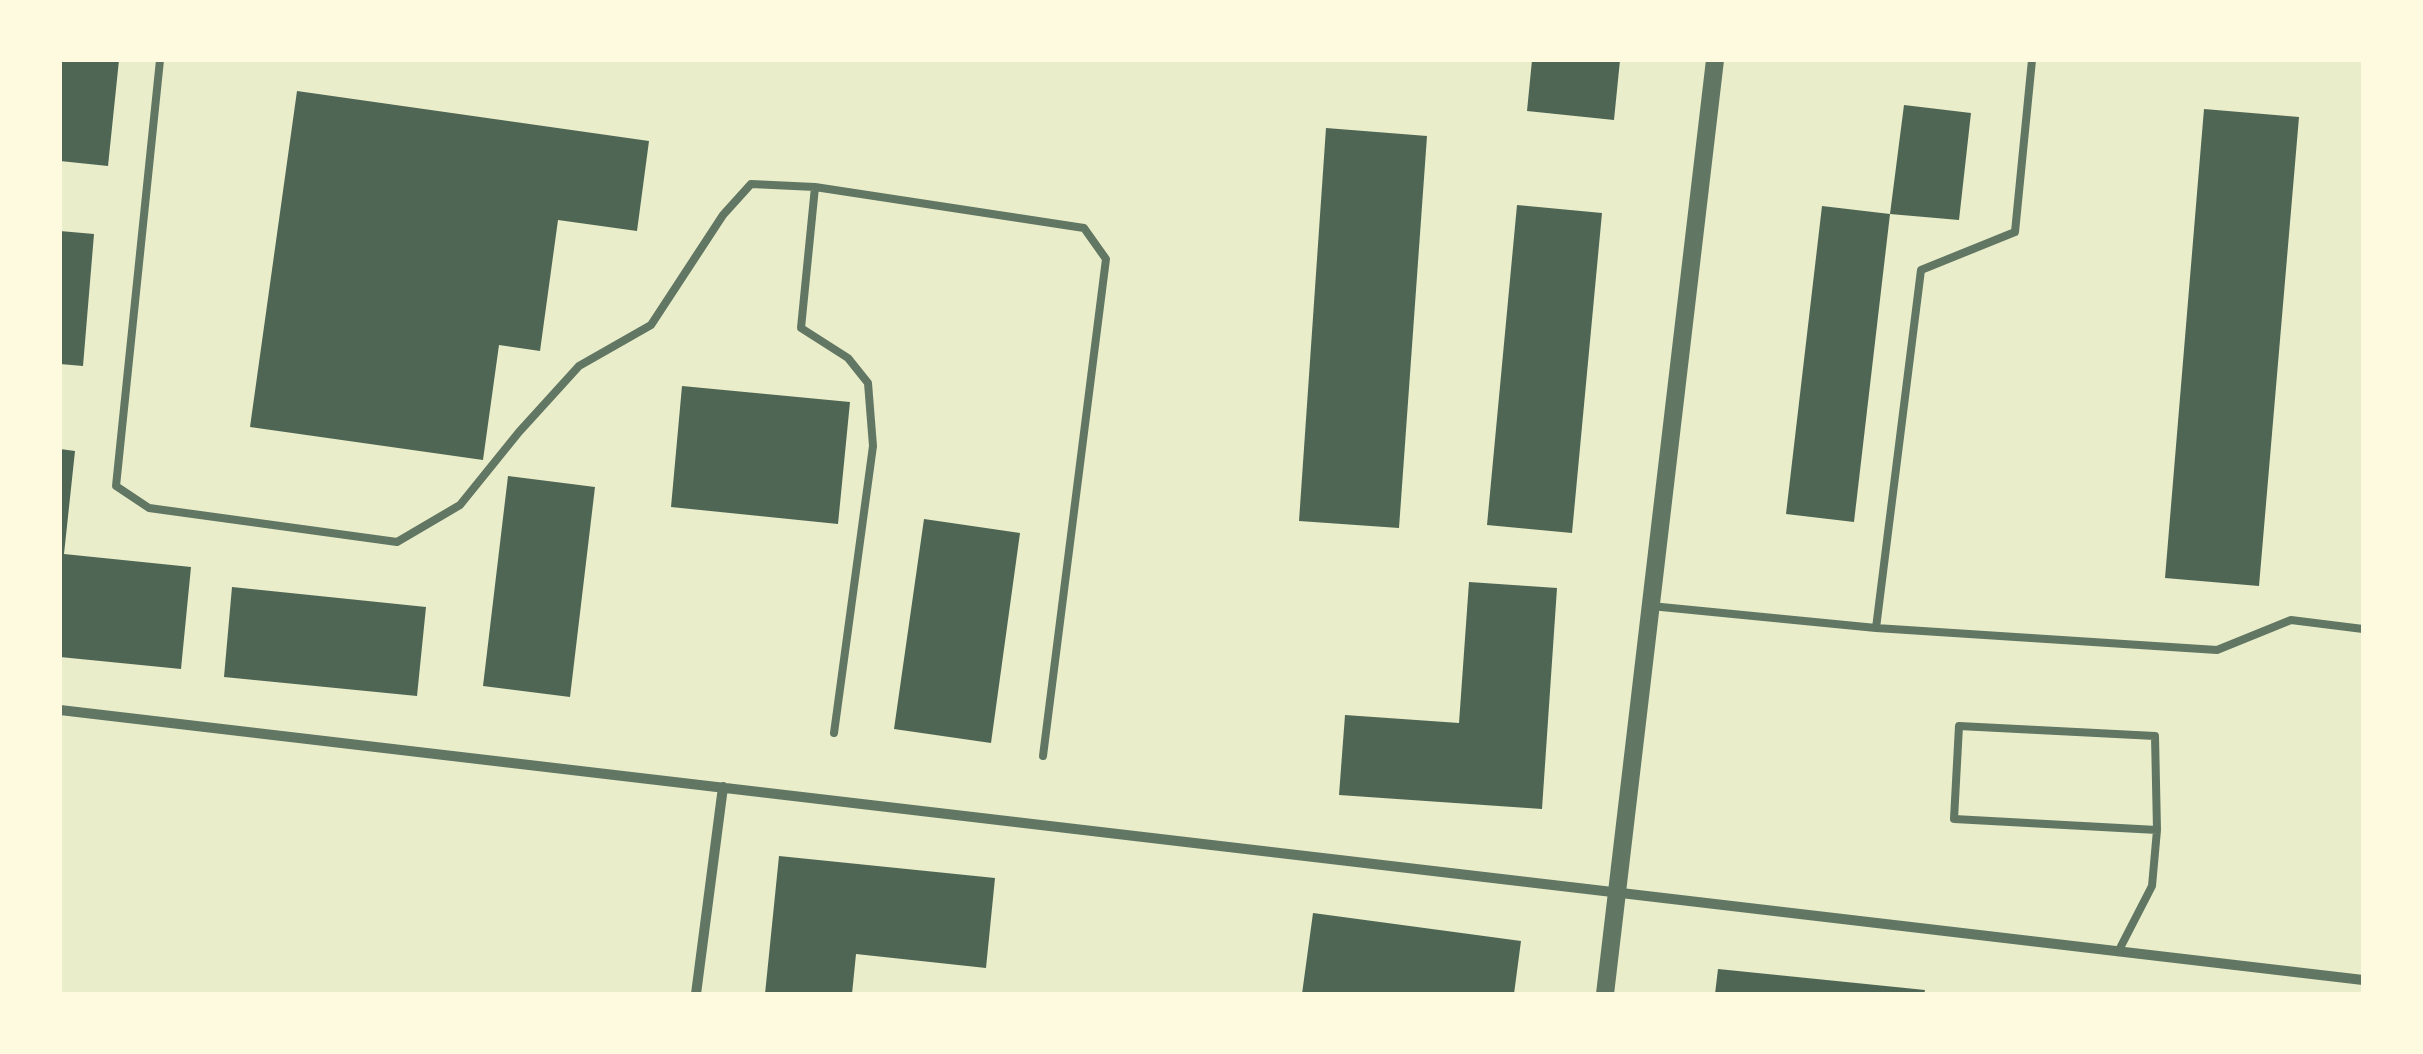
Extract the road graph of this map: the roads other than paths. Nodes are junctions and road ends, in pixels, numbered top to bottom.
1 (160, 60) edge
2 (1716, 60) edge
3 (2032, 60) edge
4 (816, 186) junction
5 (1650, 606) junction
6 (1876, 628) junction
7 (2363, 629) edge
8 (60, 710) edge
9 (834, 733) dead end
10 (1043, 756) dead end
11 (722, 788) junction
12 (2157, 830) junction
13 (1616, 892) junction
14 (2118, 952) junction
15 (2363, 980) edge
16 (696, 994) edge
17 (1605, 994) edge

1 - 4 lane
2 - 5 street
3 - 6 lane
4 - 9 lane
4 - 10 lane
5 - 6 lane
5 - 13 street
6 - 7 lane
8 - 11 street
11 - 13 street
11 - 16 street
12 - 12 lane
12 - 14 lane
13 - 14 street
13 - 17 street
14 - 15 street

